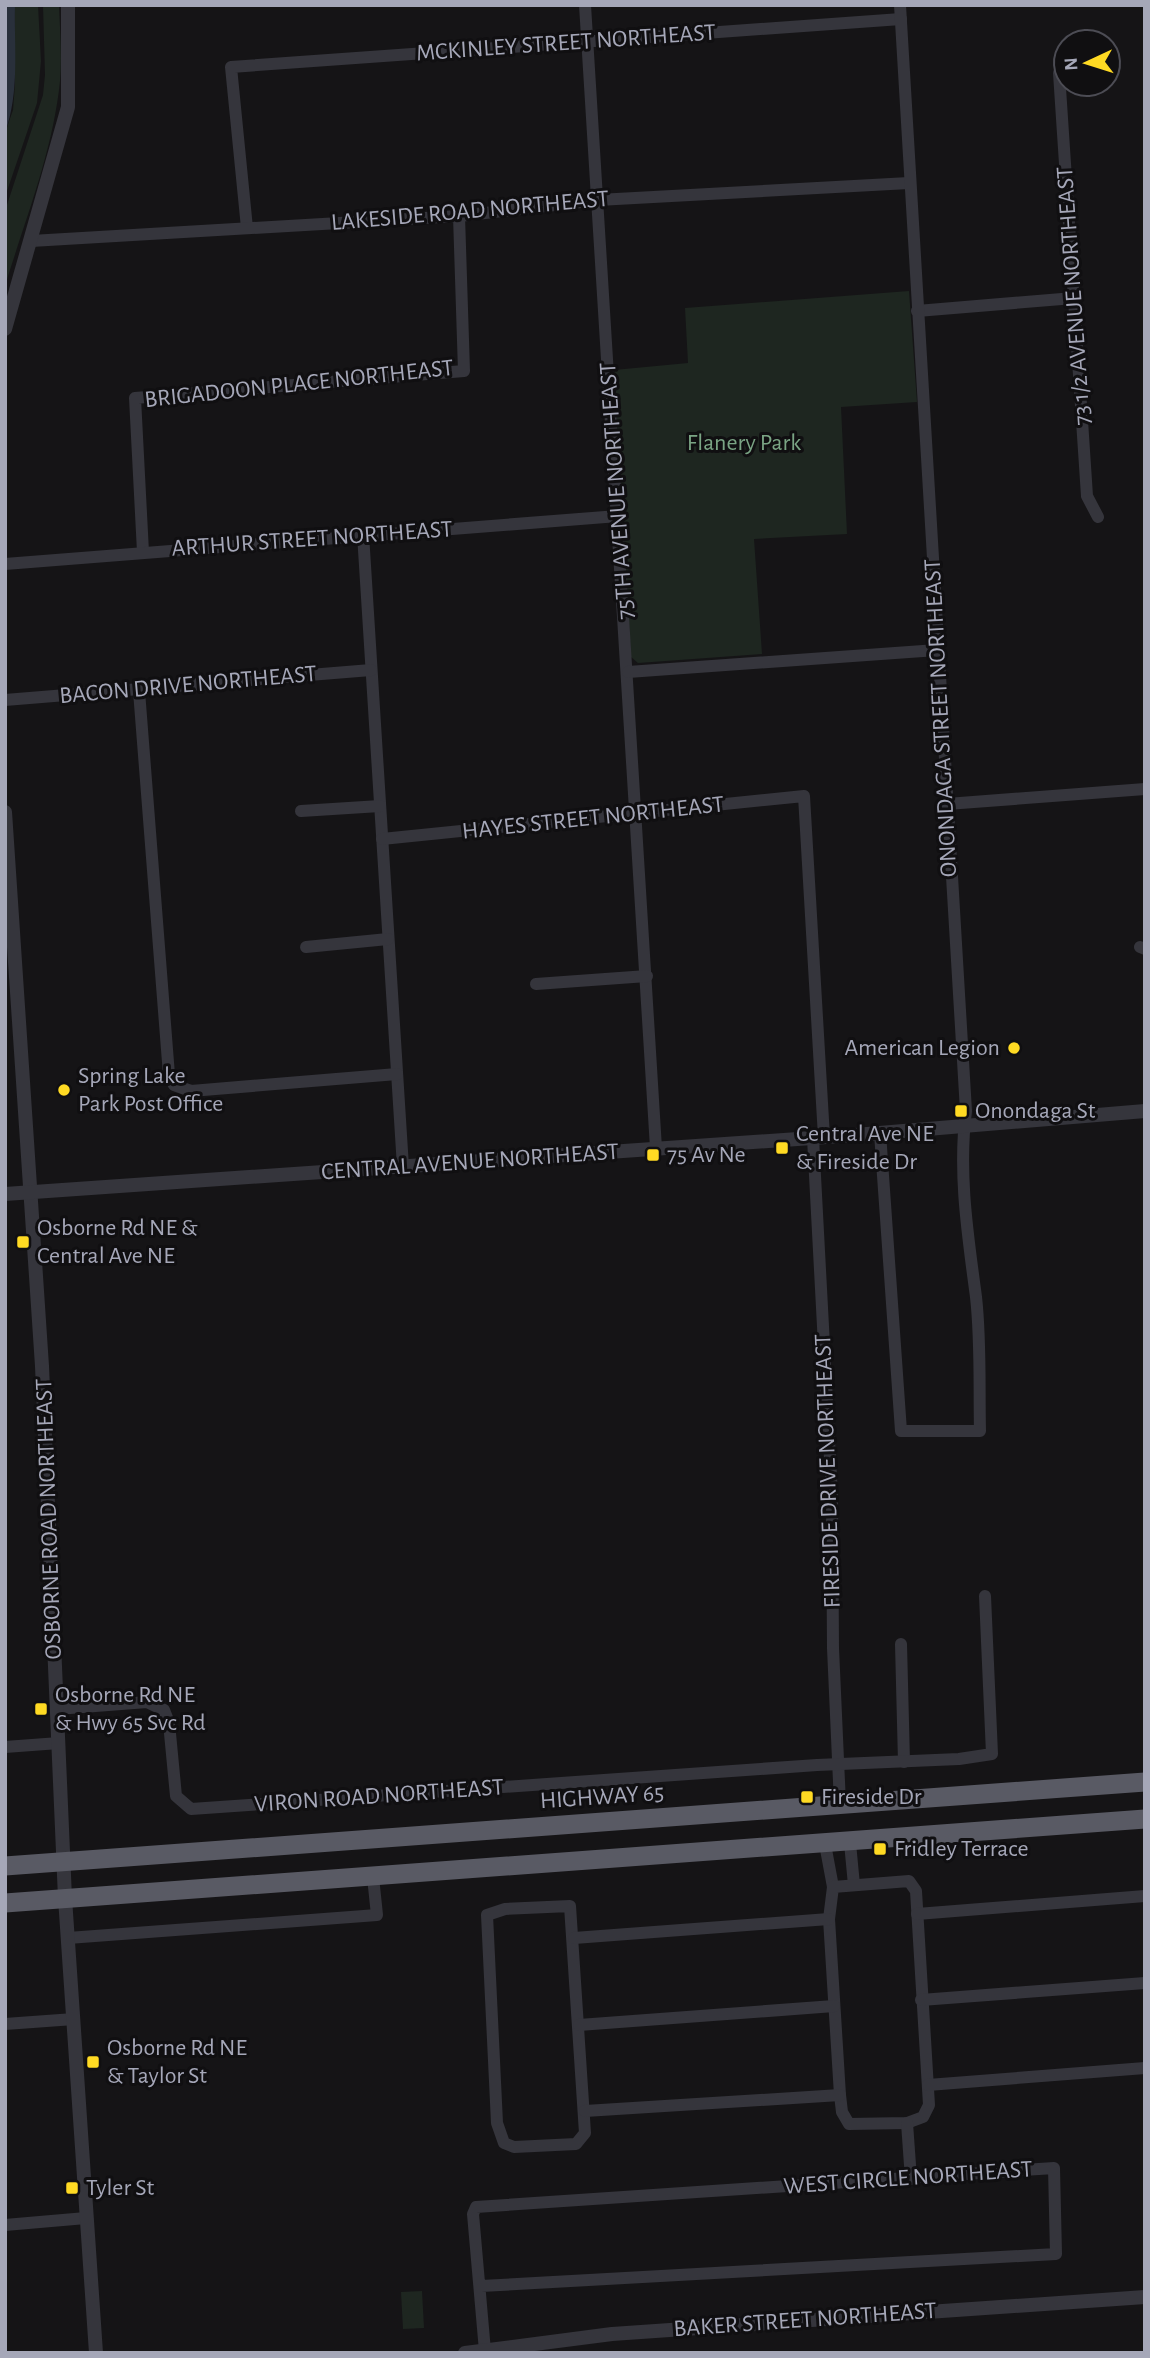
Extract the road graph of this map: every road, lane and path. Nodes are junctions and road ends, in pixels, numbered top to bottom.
1 (68, 5) edge
2 (585, 5) edge
3 (900, 12) edge
4 (588, 41) junction
5 (1061, 98) edge
6 (909, 183) junction
7 (598, 200) junction
8 (459, 216) junction
9 (247, 228) junction
10 (31, 241) junction
11 (1074, 298) junction
12 (917, 311) junction
13 (5, 329) edge
14 (618, 516) junction
15 (1098, 517) dead end
16 (362, 534) junction
17 (143, 552) junction
18 (5, 564) edge
19 (937, 650) junction
20 (371, 670) junction
21 (628, 672) junction
22 (139, 691) junction
23 (5, 699) edge
24 (1145, 789) edge
25 (804, 796) joint
26 (947, 804) junction
27 (380, 806) junction
28 (301, 811) dead end
29 (5, 812) edge
30 (637, 813) junction
31 (382, 839) junction
32 (7, 854) edge
33 (388, 939) junction
34 (306, 947) dead end
35 (648, 976) junction
36 (536, 984) dead end
37 (397, 1074) junction
38 (1145, 1111) edge
39 (964, 1126) junction
40 (880, 1133) junction
41 (818, 1138) junction
42 (656, 1148) junction
43 (403, 1167) junction
44 (30, 1193) junction
45 (5, 1194) edge
46 (985, 1596) dead end
47 (901, 1644) dead end
48 (57, 1709) junction
49 (59, 1743) junction
50 (5, 1747) edge
51 (904, 1762) junction
52 (837, 1763) junction
53 (1145, 1782) edge
54 (840, 1804) junction
55 (1145, 1819) edge
56 (850, 1843) junction
57 (825, 1844) junction
58 (64, 1862) junction
59 (5, 1866) edge
60 (373, 1877) junction
61 (854, 1885) junction
62 (833, 1887) junction
63 (1145, 1896) edge
64 (65, 1898) junction
65 (5, 1903) edge
66 (917, 1913) junction
67 (829, 1919) junction
68 (68, 1938) junction
69 (574, 1938) junction
70 (1145, 1983) edge
71 (921, 2000) junction
72 (834, 2007) junction
73 (74, 2019) junction
74 (5, 2024) edge
75 (579, 2025) junction
76 (1145, 2068) edge
77 (928, 2085) junction
78 (840, 2095) junction
79 (584, 2111) junction
80 (907, 2123) junction
81 (911, 2179) junction
82 (86, 2218) junction
83 (5, 2225) edge
84 (481, 2286) junction
85 (1145, 2297) edge
86 (485, 2351) junction
87 (96, 2353) edge
88 (465, 2353) edge

1 - 10 street
2 - 4 street, 75TH AVENUE NORTHEAST
3 - 4 street, MCKINLEY STREET NORTHEAST
3 - 6 street, ONONDAGA STREET NORTHEAST
4 - 7 street, 75TH AVENUE NORTHEAST
4 - 9 street, MCKINLEY STREET NORTHEAST
5 - 11 street, 73 1/2 AVENUE NORTHEAST
6 - 7 street, LAKESIDE ROAD NORTHEAST
6 - 12 street, ONONDAGA STREET NORTHEAST
7 - 8 street, LAKESIDE ROAD NORTHEAST
7 - 14 street, 75TH AVENUE NORTHEAST
8 - 9 street, LAKESIDE ROAD NORTHEAST
8 - 17 street, BRIGADOON PLACE NORTHEAST
9 - 10 street, LAKESIDE ROAD NORTHEAST
10 - 13 street
11 - 12 street
11 - 15 street, 73 1/2 AVENUE NORTHEAST
12 - 19 street, ONONDAGA STREET NORTHEAST
14 - 16 street, ARTHUR STREET NORTHEAST
14 - 21 street, 75TH AVENUE NORTHEAST
16 - 17 street, ARTHUR STREET NORTHEAST
16 - 20 street
17 - 18 street, ARTHUR STREET NORTHEAST
19 - 21 street
19 - 26 street, ONONDAGA STREET NORTHEAST
20 - 22 street, BACON DRIVE NORTHEAST
20 - 27 street
21 - 30 street, 75TH AVENUE NORTHEAST
22 - 23 street, BACON DRIVE NORTHEAST
22 - 37 street
24 - 26 street
25 - 30 street, HAYES STREET NORTHEAST
25 - 41 street, FIRESIDE DRIVE NORTHEAST
26 - 39 street, ONONDAGA STREET NORTHEAST
27 - 28 street
27 - 31 street
29 - 32 street, OSBORNE ROAD NORTHEAST
30 - 31 street, HAYES STREET NORTHEAST
30 - 35 street, 75TH AVENUE NORTHEAST
31 - 33 street
32 - 44 street, OSBORNE ROAD NORTHEAST
33 - 34 street
33 - 37 street
35 - 36 street
35 - 42 street, 75TH AVENUE NORTHEAST
37 - 43 street
38 - 39 street, CENTRAL AVENUE NORTHEAST
39 - 40 street, CENTRAL AVENUE NORTHEAST
39 - 40 street, ONONDAGA STREET NORTHEAST
40 - 41 street, CENTRAL AVENUE NORTHEAST
41 - 42 street, CENTRAL AVENUE NORTHEAST
41 - 52 street, FIRESIDE DRIVE NORTHEAST
42 - 43 street, CENTRAL AVENUE NORTHEAST
43 - 44 street, CENTRAL AVENUE NORTHEAST
44 - 45 street, CENTRAL AVENUE NORTHEAST
44 - 48 street, OSBORNE ROAD NORTHEAST
46 - 51 street, VIRON ROAD NORTHEAST
47 - 51 street
48 - 49 street, OSBORNE ROAD NORTHEAST
48 - 52 street, VIRON ROAD NORTHEAST
49 - 50 street
49 - 58 street, OSBORNE ROAD NORTHEAST
51 - 52 street, VIRON ROAD NORTHEAST
52 - 54 street, FIRESIDE DRIVE NORTHEAST
53 - 54 highway, HIGHWAY 65
54 - 58 highway, HIGHWAY 65
55 - 56 highway
56 - 57 highway
56 - 61 street
57 - 60 highway
57 - 62 street
58 - 59 highway, HIGHWAY 65
58 - 64 street, OSBORNE ROAD NORTHEAST
60 - 64 highway
60 - 68 street
61 - 62 street
61 - 66 street
62 - 67 street
63 - 66 street
64 - 65 highway
64 - 68 street, OSBORNE ROAD NORTHEAST
66 - 71 street
67 - 69 street
67 - 72 street
68 - 73 street, OSBORNE ROAD NORTHEAST
69 - 75 street
69 - 79 street
70 - 71 street
71 - 77 street
72 - 75 street
72 - 78 street
73 - 74 street
73 - 82 street, OSBORNE ROAD NORTHEAST
75 - 79 street
76 - 77 street
77 - 80 street
78 - 79 street
78 - 80 street
80 - 81 street
81 - 84 street, WEST CIRCLE NORTHEAST
81 - 84 street, WEST CIRCLE NORTHEAST
82 - 83 street
82 - 87 street, OSBORNE ROAD NORTHEAST
84 - 86 street, WEST CIRCLE NORTHEAST
85 - 86 street, BAKER STREET NORTHEAST
86 - 88 street, BAKER STREET NORTHEAST

